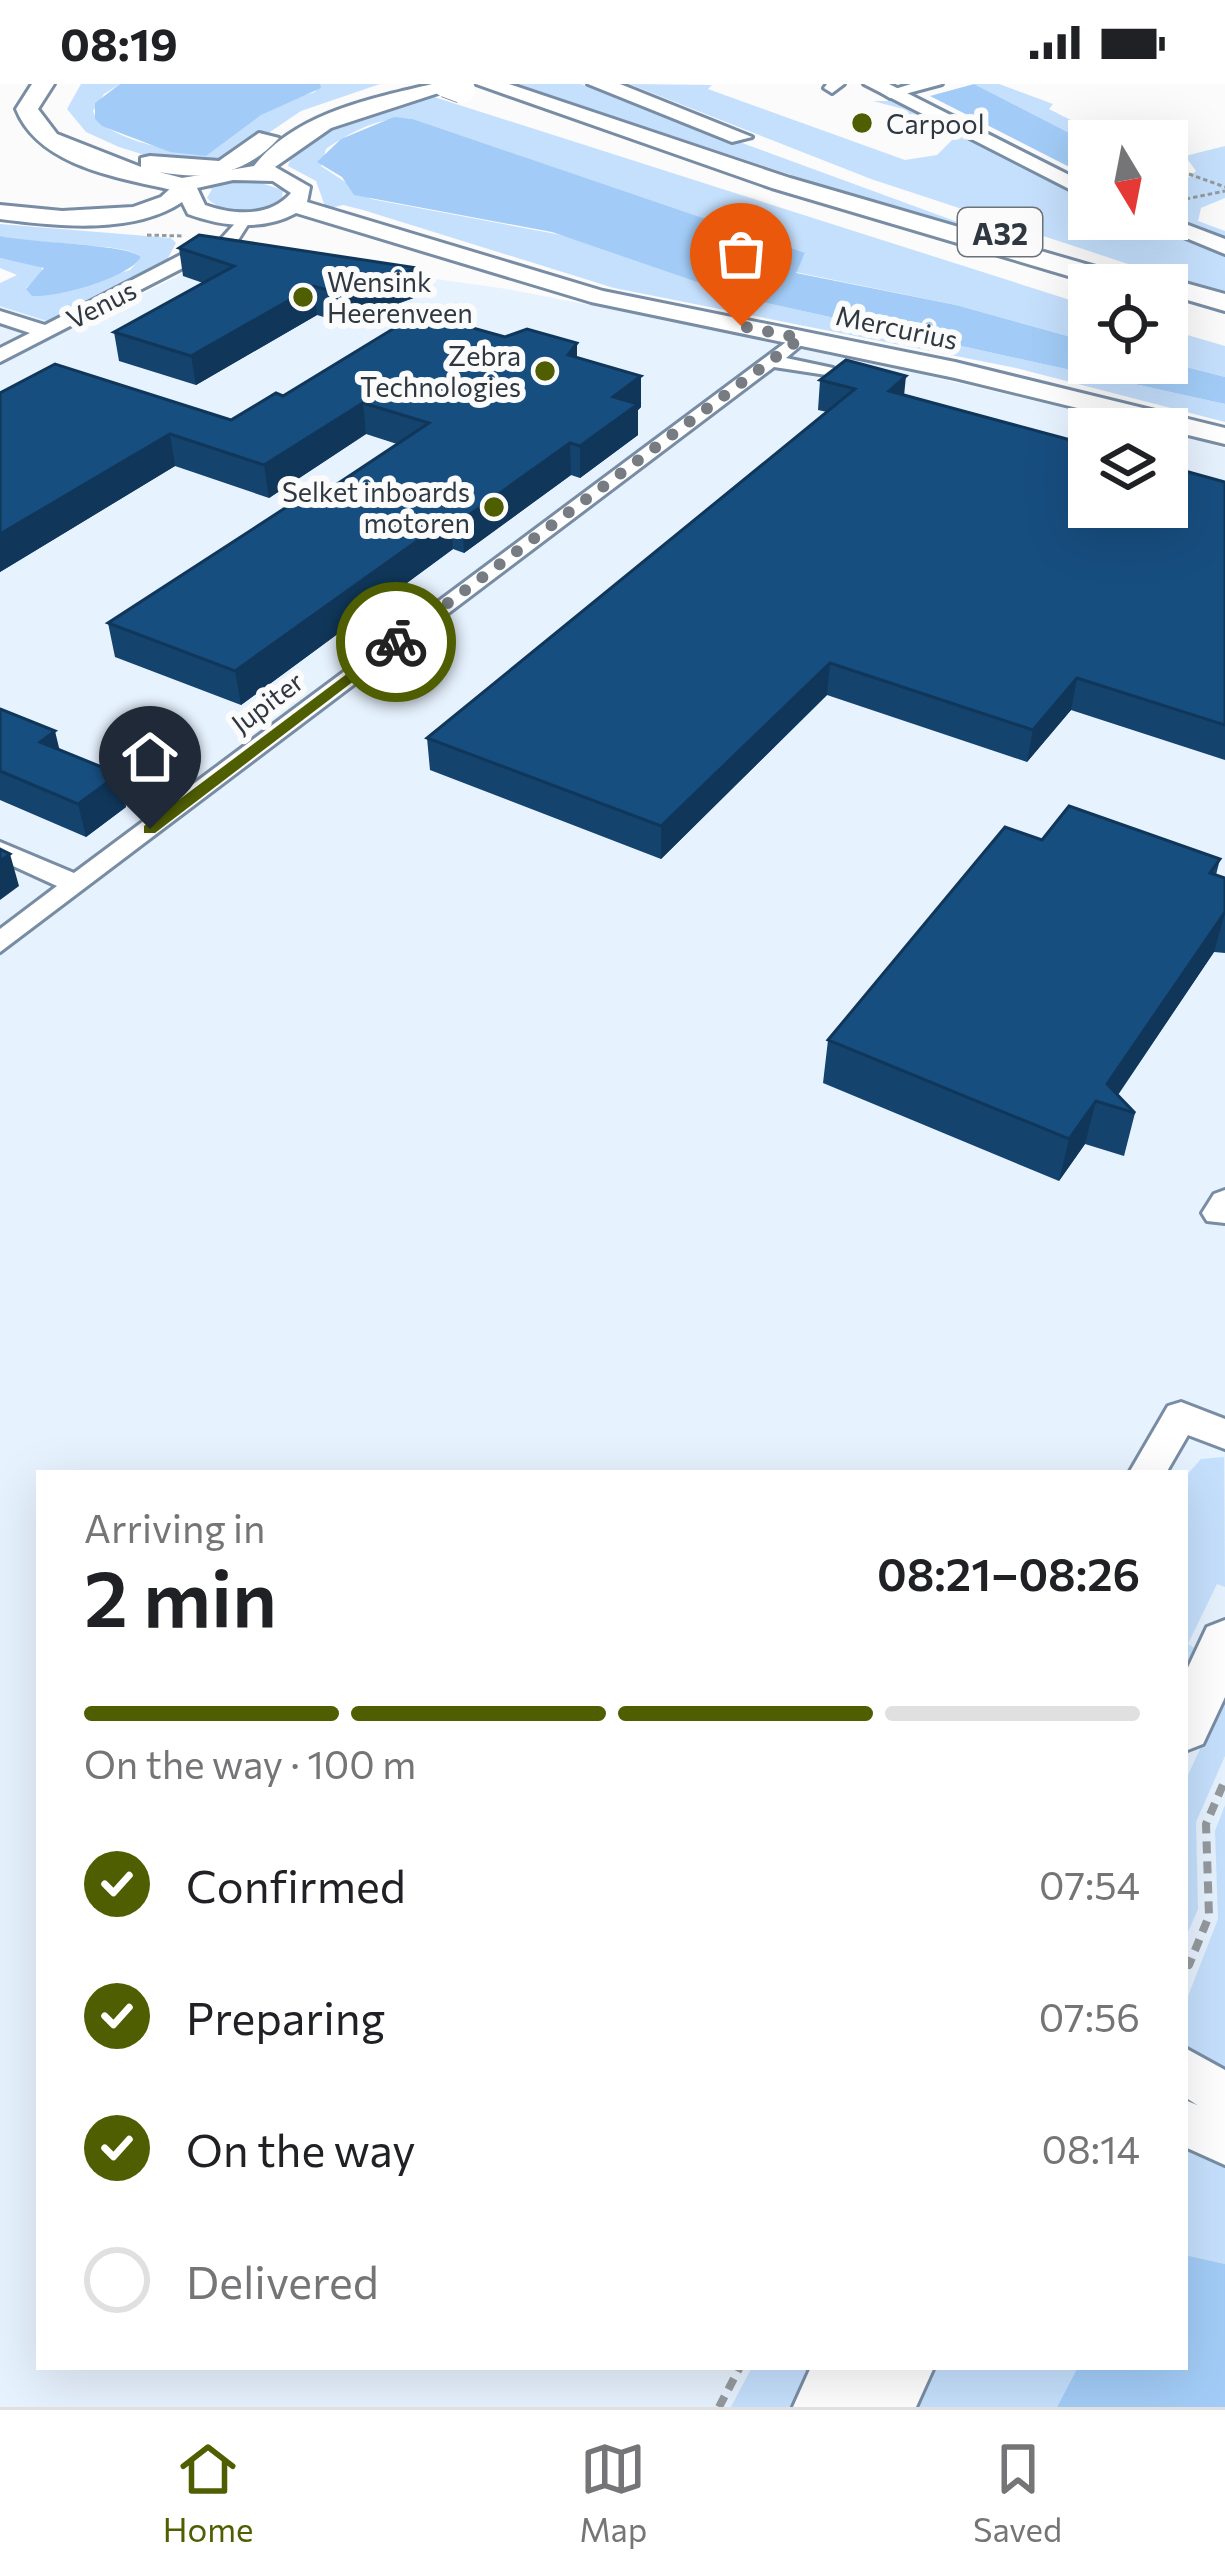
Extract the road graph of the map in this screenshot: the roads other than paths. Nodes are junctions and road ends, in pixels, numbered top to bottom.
1 (43, 84) edge
2 (65, 84) edge
3 (392, 84) edge
4 (599, 84) edge
5 (934, 84) edge
6 (468, 85) edge
7 (882, 88) edge
8 (267, 138) junction
9 (770, 148) dead end
10 (139, 162) junction
11 (823, 168) dead end
12 (280, 174) junction
13 (1068, 182) edge
14 (198, 196) junction
15 (296, 209) junction
16 (0, 212) edge
17 (243, 221) junction
18 (1188, 233) edge
19 (1225, 247) edge
20 (202, 251) junction
21 (1104, 264) edge
22 (1068, 267) edge
23 (1068, 287) edge
24 (1188, 292) edge
25 (1188, 302) edge
26 (1225, 303) edge
27 (1225, 313) edge
28 (0, 317) edge
29 (1188, 322) edge
30 (47, 332) junction
31 (1225, 332) edge
32 (801, 338) junction
33 (0, 356) edge
34 (775, 361) junction
35 (826, 372) edge
36 (1225, 436) edge
37 (0, 850) edge
38 (77, 884) junction
39 (0, 944) edge
40 (1225, 1435) edge
41 (1150, 1470) edge
42 (1225, 1642) edge
43 (1188, 1722) edge
44 (1188, 2074) edge
45 (1225, 2096) edge
46 (1188, 2124) edge
47 (1225, 2142) edge
48 (844, 2370) edge
49 (901, 2370) edge
50 (825, 2407) edge
51 (883, 2407) edge

1 - 14 highway
2 - 10 highway
3 - 8 main road
4 - 9 highway
5 - 7 street
6 - 12 main road
6 - 22 highway, A32
6 - 23 highway, A32
7 - 13 main road
8 - 10 highway
8 - 14 main road
10 - 14 highway
11 - 21 highway, A32
12 - 14 main road
12 - 15 main road
14 - 16 main road
14 - 17 main road
14 - 20 street
15 - 17 main road
15 - 32 main road, Mercurius
17 - 20 street, Venus
18 - 19 main road
20 - 30 street, Venus
24 - 26 highway, A32
25 - 27 highway
28 - 30 street
29 - 31 highway
30 - 33 street, Venus
32 - 34 street, Jupiter
32 - 36 main road, Mercurius
34 - 35 street
34 - 38 street, Jupiter
37 - 38 street
38 - 39 street, Jupiter
40 - 41 street
42 - 43 main road
44 - 45 street
46 - 47 street
48 - 50 main road
49 - 51 main road

